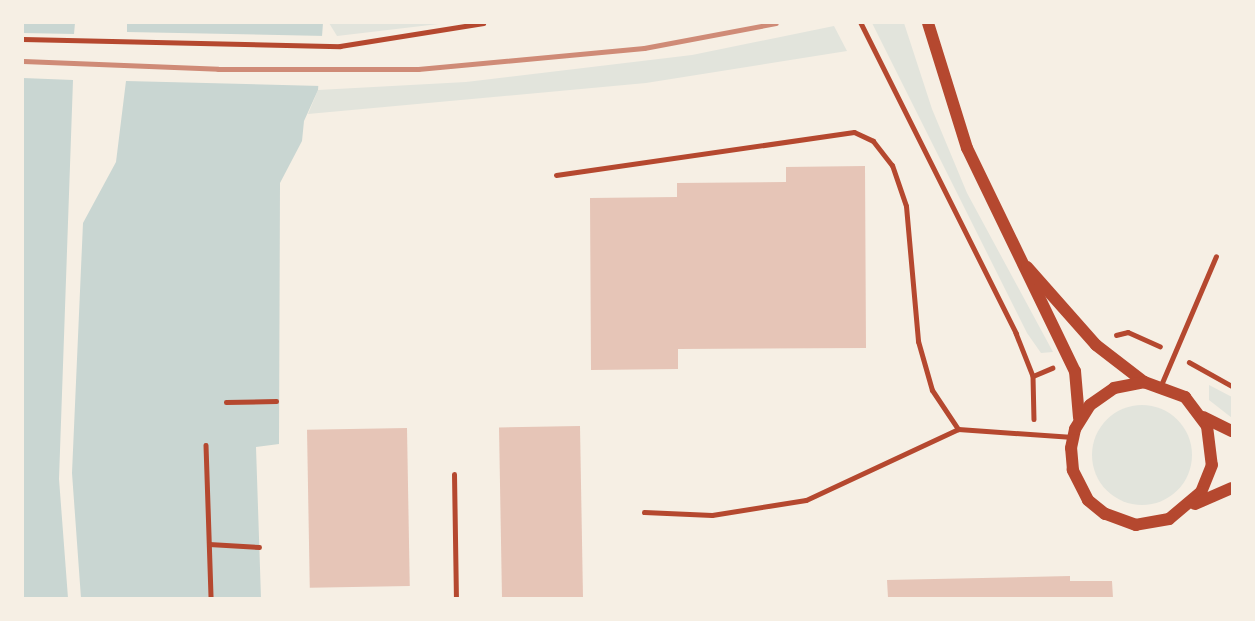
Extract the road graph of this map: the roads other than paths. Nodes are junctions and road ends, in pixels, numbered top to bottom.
1 (928, 23) edge
2 (556, 175) dead end
3 (1216, 256) dead end
4 (1027, 267) junction
5 (1144, 382) junction
6 (1161, 385) junction
7 (1203, 417) junction
8 (1078, 422) junction
9 (958, 429) junction
10 (1232, 431) edge
11 (1073, 437) junction
12 (454, 474) dead end
13 (1232, 488) edge
14 (1188, 507) junction
15 (644, 512) dead end
16 (456, 598) edge

1 - 4 street
2 - 9 lane
3 - 6 lane
4 - 5 street
4 - 8 street
5 - 6 street
5 - 8 street
6 - 7 street
7 - 10 street
7 - 14 street
8 - 11 street
9 - 11 lane
9 - 15 lane
11 - 14 street
12 - 16 lane
13 - 14 street

